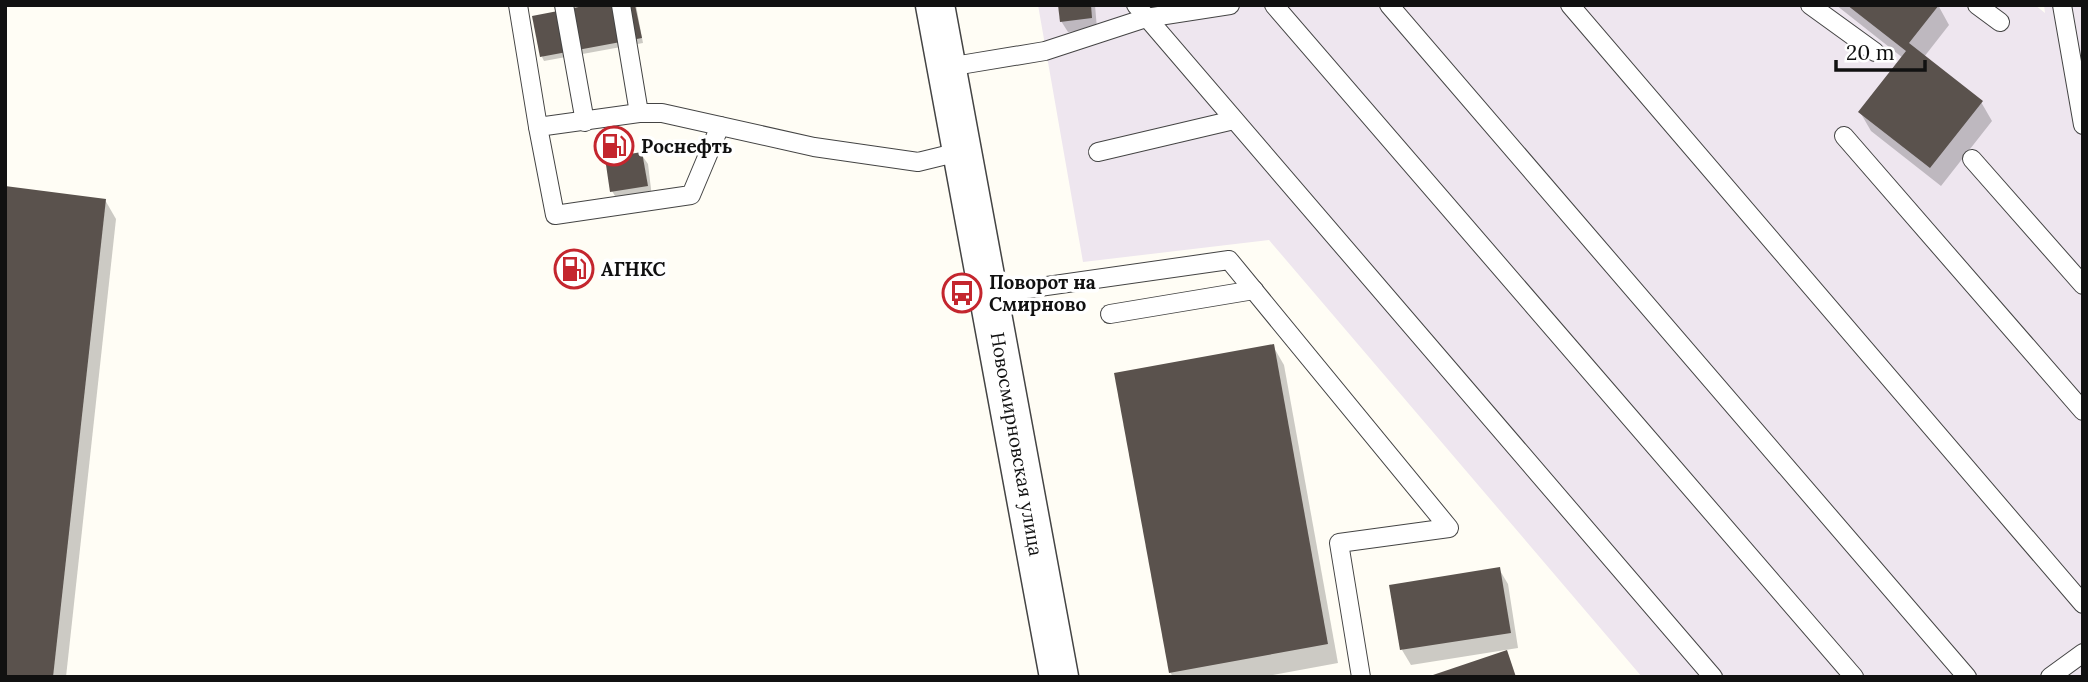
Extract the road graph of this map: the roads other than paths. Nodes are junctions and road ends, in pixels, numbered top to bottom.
1 (518, 5) edge
2 (564, 5) edge
3 (621, 5) edge
4 (935, 5) edge
5 (1230, 5) edge
6 (1274, 5) edge
7 (1389, 5) edge
8 (1570, 5) edge
9 (1810, 5) edge
10 (1977, 5) edge
11 (2062, 5) edge
12 (1141, 11) edge
13 (2000, 22) dead end
14 (1875, 52) dead end
15 (948, 67) junction
16 (639, 113) junction
17 (1234, 120) junction
18 (585, 122) junction
19 (2083, 125) edge
20 (720, 126) junction
21 (538, 127) junction
22 (1844, 136) dead end
23 (963, 151) junction
24 (1098, 152) dead end
25 (1972, 159) dead end
26 (2083, 285) edge
27 (1254, 290) junction
28 (990, 294) junction
29 (1110, 314) dead end
30 (2083, 411) edge
31 (2083, 604) edge
32 (2083, 653) edge
33 (1059, 677) edge
34 (1361, 677) edge
35 (1713, 677) edge
36 (1854, 677) edge
37 (1967, 677) edge
38 (2050, 677) edge

1 - 21 lane
2 - 18 lane
3 - 16 lane
4 - 15 street, Новосмирновская улица
5 - 12 lane
6 - 36 lane
7 - 37 lane
8 - 31 lane
9 - 14 lane
10 - 13 lane
11 - 19 lane
12 - 15 lane
12 - 17 lane
15 - 23 street, Новосмирновская улица
16 - 18 lane
16 - 20 lane
17 - 24 lane
17 - 35 lane
18 - 21 lane
20 - 21 lane
20 - 23 lane
22 - 30 lane
23 - 28 street, Новосмирновская улица
25 - 26 lane
27 - 28 lane
27 - 29 lane
27 - 34 lane
28 - 33 street, Новосмирновская улица
32 - 38 lane

